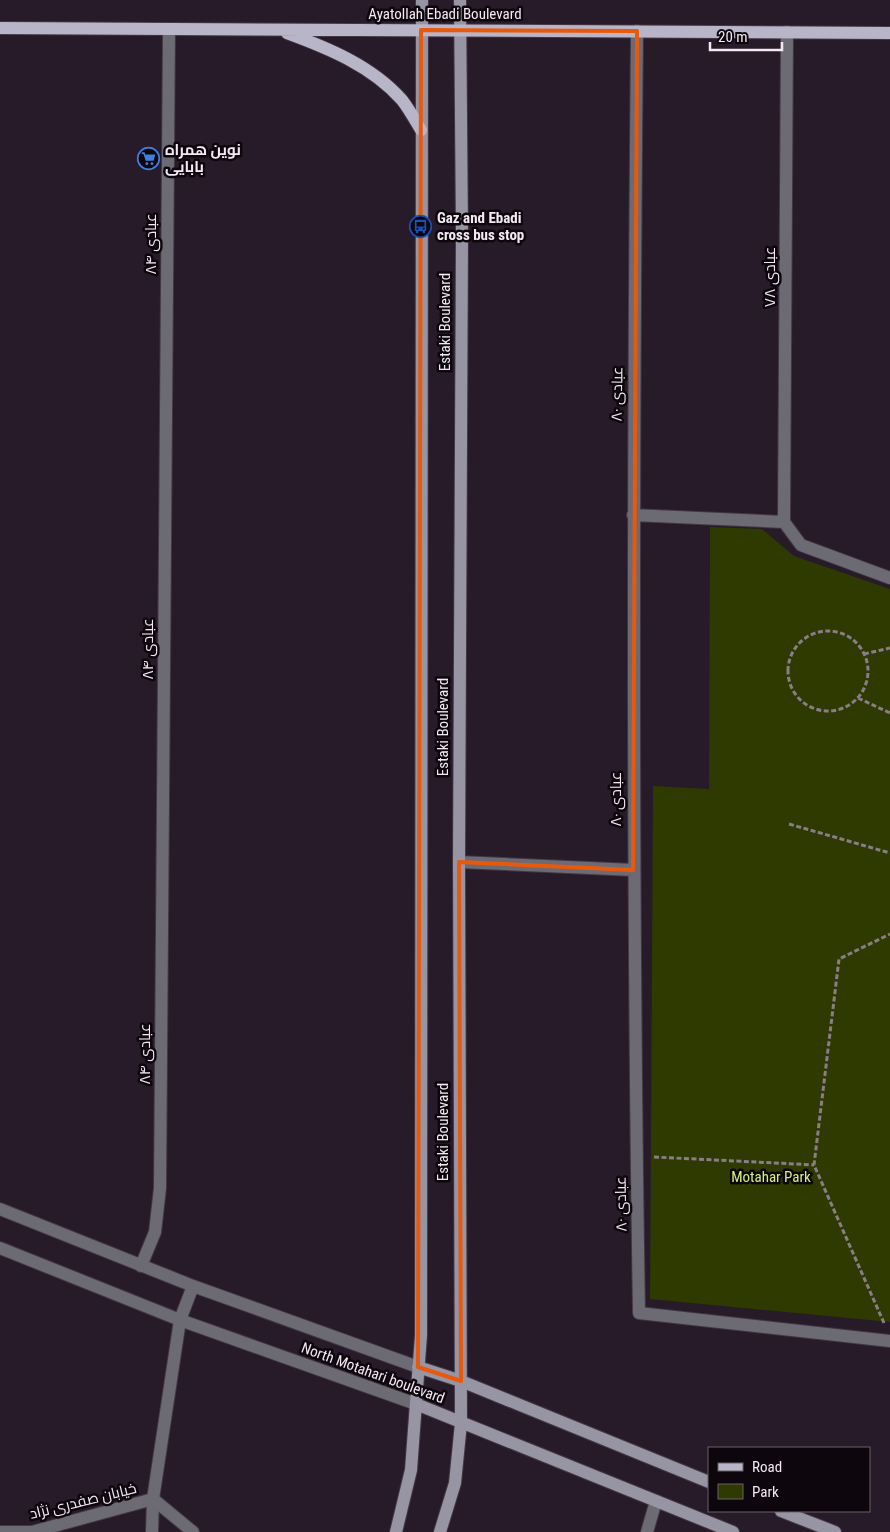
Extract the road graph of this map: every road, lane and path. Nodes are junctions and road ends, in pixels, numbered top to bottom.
1 (422, 0) edge
2 (460, 0) edge
3 (0, 28) edge
4 (169, 29) junction
5 (280, 30) junction
6 (421, 30) junction
7 (460, 30) junction
8 (637, 31) junction
9 (787, 32) junction
10 (890, 33) edge
11 (421, 130) junction
12 (632, 515) junction
13 (784, 522) junction
14 (890, 578) edge
15 (890, 648) edge
16 (864, 654) junction
17 (858, 698) junction
18 (890, 713) edge
19 (789, 824) dead end
20 (890, 853) edge
21 (459, 862) junction
22 (633, 870) junction
23 (890, 934) edge
24 (636, 1157) junction
25 (814, 1165) junction
26 (0, 1209) edge
27 (0, 1248) edge
28 (141, 1266) junction
29 (193, 1286) junction
30 (180, 1320) junction
31 (888, 1336) edge
32 (418, 1367) junction
33 (461, 1381) junction
34 (416, 1404) junction
35 (461, 1423) junction
36 (708, 1482) edge
37 (153, 1499) junction
38 (656, 1501) junction
39 (784, 1512) edge
40 (0, 1532) edge
41 (152, 1532) edge
42 (193, 1532) edge
43 (396, 1532) edge
44 (440, 1532) edge
45 (647, 1532) edge
46 (733, 1532) edge
47 (835, 1532) edge

1 - 6 main road, Estaki Boulevard
2 - 7 main road, Estaki Boulevard
3 - 4 main road, Ayatollah Ebadi Boulevard
4 - 5 main road, Ayatollah Ebadi Boulevard
4 - 28 street, عبادی ۸۴
5 - 6 main road, Ayatollah Ebadi Boulevard
5 - 11 main road
6 - 7 main road, Ayatollah Ebadi Boulevard
6 - 11 main road, Estaki Boulevard
7 - 8 main road, Ayatollah Ebadi Boulevard
7 - 21 main road, Estaki Boulevard
8 - 9 main road, Ayatollah Ebadi Boulevard
8 - 12 street, عبادی ۸۰
9 - 10 main road, Ayatollah Ebadi Boulevard
9 - 13 street, عبادی ۷۸
11 - 32 main road, Estaki Boulevard
12 - 13 street
12 - 22 street, عبادی ۸۰
13 - 14 street
15 - 16 path
16 - 17 path
16 - 17 path
17 - 18 path
19 - 20 path
21 - 22 street
21 - 33 main road, Estaki Boulevard
22 - 24 street, عبادی ۸۰
23 - 25 path
24 - 25 path
24 - 31 street, عبادی ۸۰
25 - 31 path
26 - 28 street, North Motahari boulevard
27 - 30 street, North Motahari boulevard
28 - 29 street, North Motahari boulevard
29 - 30 street
29 - 32 street, North Motahari boulevard
30 - 34 street, North Motahari boulevard
30 - 37 street
32 - 33 main road, North Motahari boulevard
32 - 34 main road, Estaki Boulevard
33 - 35 main road, Estaki Boulevard
33 - 36 main road, North Motahari boulevard
34 - 35 main road, North Motahari boulevard
34 - 43 main road, Estaki Boulevard
35 - 38 main road, North Motahari boulevard
35 - 44 main road, Estaki Boulevard
37 - 40 street, خیابان صفدری نژاد
37 - 41 street
37 - 42 street, خیابان صفدری نژاد
38 - 45 street
38 - 46 main road, North Motahari boulevard
39 - 47 main road

